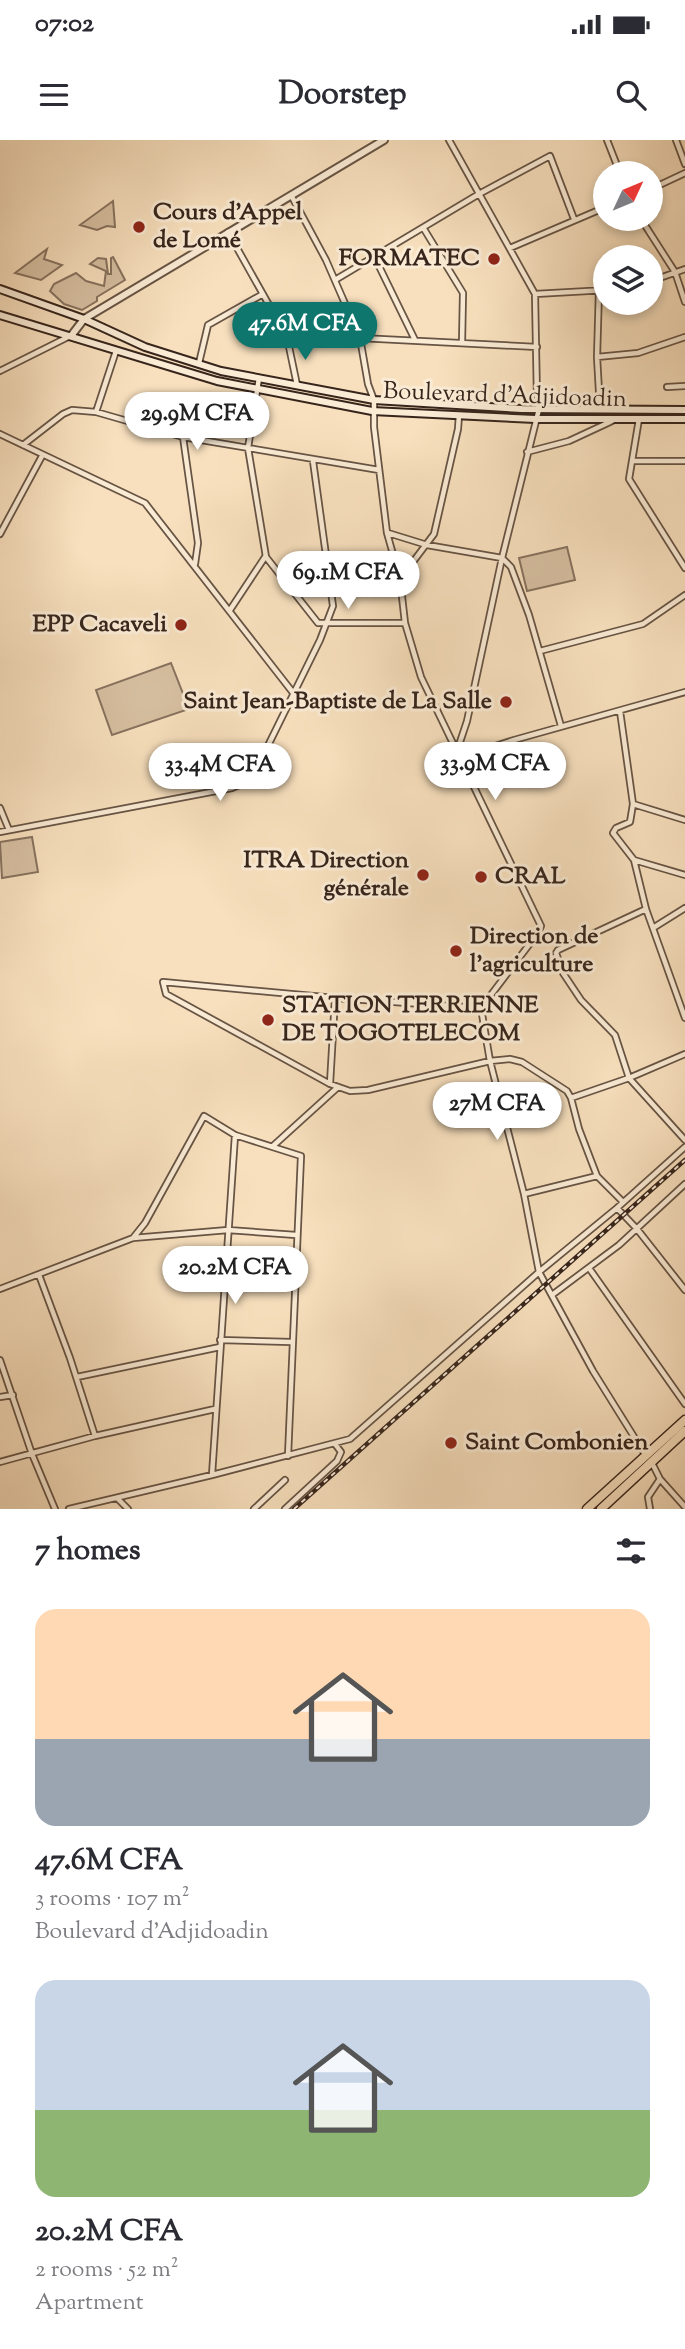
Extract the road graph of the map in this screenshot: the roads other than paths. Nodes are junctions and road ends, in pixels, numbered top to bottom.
1 (384, 140) edge
2 (449, 140) edge
3 (607, 140) edge
4 (676, 140) edge
5 (615, 161) edge
6 (685, 164) edge
7 (685, 173) edge
8 (663, 183) edge
9 (479, 194) junction
10 (291, 195) junction
11 (593, 212) edge
12 (574, 219) junction
13 (424, 229) junction
14 (649, 231) edge
15 (228, 232) junction
16 (510, 248) junction
17 (375, 258) junction
18 (685, 269) edge
19 (675, 272) junction
20 (663, 276) edge
21 (335, 280) junction
22 (0, 289) edge
23 (593, 290) edge
24 (263, 294) junction
25 (536, 294) junction
26 (685, 302) edge
27 (0, 315) edge
28 (598, 315) edge
29 (84, 319) junction
30 (71, 336) junction
31 (685, 337) edge
32 (360, 338) junction
33 (415, 340) junction
34 (461, 343) junction
35 (537, 347) junction
36 (116, 351) junction
37 (597, 357) junction
38 (199, 363) junction
39 (0, 371) edge
40 (259, 379) junction
41 (297, 386) junction
42 (685, 386) edge
43 (667, 387) dead end
44 (256, 389) junction
45 (374, 400) junction
46 (539, 409) junction
47 (600, 409) junction
48 (685, 410) edge
49 (372, 411) junction
50 (96, 412) junction
51 (459, 415) junction
52 (535, 419) junction
53 (615, 419) junction
54 (639, 419) junction
55 (685, 419) edge
56 (0, 434) edge
57 (183, 437) junction
58 (23, 445) junction
59 (248, 448) junction
60 (527, 452) junction
61 (43, 456) junction
62 (313, 461) junction
63 (632, 461) junction
64 (685, 461) edge
65 (379, 470) junction
66 (387, 533) junction
67 (0, 534) edge
68 (427, 545) junction
69 (266, 557) junction
70 (502, 558) junction
71 (195, 566) junction
72 (685, 568) edge
73 (400, 579) junction
74 (685, 594) edge
75 (230, 610) junction
76 (405, 623) junction
77 (328, 624) junction
78 (540, 651) junction
79 (685, 692) edge
80 (294, 694) junction
81 (621, 711) junction
82 (561, 726) junction
83 (457, 752) junction
84 (461, 760) junction
85 (633, 804) junction
86 (0, 808) edge
87 (685, 820) edge
88 (9, 830) junction
89 (0, 832) edge
90 (634, 860) junction
91 (685, 875) edge
92 (685, 908) edge
93 (646, 909) junction
94 (653, 928) junction
95 (335, 998) junction
96 (481, 1009) junction
97 (685, 1018) edge
98 (685, 1054) edge
99 (490, 1061) junction
100 (629, 1078) junction
101 (330, 1084) junction
102 (338, 1087) junction
103 (571, 1098) junction
104 (235, 1135) junction
105 (685, 1140) edge
106 (273, 1146) junction
107 (685, 1147) edge
108 (597, 1176) junction
109 (685, 1184) edge
110 (524, 1194) junction
111 (623, 1202) junction
112 (617, 1208) junction
113 (637, 1229) junction
114 (228, 1230) junction
115 (296, 1235) junction
116 (133, 1238) junction
117 (589, 1268) junction
118 (539, 1272) junction
119 (39, 1275) junction
120 (684, 1287) edge
121 (0, 1289) edge
122 (552, 1295) junction
123 (220, 1340) junction
124 (291, 1342) junction
125 (220, 1347) junction
126 (0, 1360) edge
127 (76, 1377) junction
128 (13, 1395) junction
129 (0, 1397) edge
130 (685, 1404) edge
131 (215, 1409) junction
132 (685, 1420) edge
133 (685, 1431) edge
134 (95, 1436) junction
135 (335, 1444) junction
136 (32, 1454) junction
137 (288, 1456) junction
138 (648, 1459) junction
139 (0, 1462) edge
140 (212, 1475) junction
141 (660, 1479) junction
142 (285, 1480) dead end
143 (118, 1498) junction
144 (685, 1507) edge
145 (55, 1509) edge
146 (69, 1509) edge
147 (128, 1509) edge
148 (254, 1509) edge
149 (285, 1509) edge
150 (587, 1509) edge
151 (601, 1509) edge
152 (650, 1509) edge

1 - 10 main road
2 - 9 street
3 - 5 street
4 - 6 street
7 - 8 street
9 - 12 street
9 - 13 street
9 - 16 street
10 - 15 main road
10 - 21 street
11 - 12 street
12 - 16 street
13 - 17 street
13 - 34 street
14 - 19 street
15 - 24 street
15 - 29 main road
16 - 25 street
17 - 21 street
17 - 33 street
18 - 19 street
19 - 20 street
19 - 26 street
21 - 32 street
22 - 29 main road, Boulevard d'Adjidoadin
23 - 25 street
24 - 38 street
24 - 41 street
25 - 35 street
27 - 30 main road, Boulevard d'Adjidoadin
28 - 37 street
29 - 30 main road
29 - 38 main road, Boulevard d'Adjidoadin
30 - 36 main road, Boulevard d'Adjidoadin
30 - 39 street
31 - 37 street
32 - 33 street
32 - 45 street
33 - 34 street
34 - 35 street
35 - 46 street
36 - 44 main road, Boulevard d'Adjidoadin
36 - 50 street
37 - 47 street
38 - 40 main road, Boulevard d'Adjidoadin
40 - 41 main road, Boulevard d'Adjidoadin
40 - 44 street
41 - 45 main road, Boulevard d'Adjidoadin
42 - 43 street
44 - 49 main road, Boulevard d'Adjidoadin
44 - 59 street
45 - 46 main road, Boulevard d'Adjidoadin
45 - 49 street
46 - 47 main road, Boulevard d'Adjidoadin
46 - 52 street
47 - 48 main road, Boulevard d'Adjidoadin
49 - 51 main road, Boulevard d'Adjidoadin
49 - 65 street
50 - 57 street
50 - 58 street
51 - 52 main road, Boulevard d'Adjidoadin
51 - 68 street
52 - 53 main road, Boulevard d'Adjidoadin
52 - 60 street
53 - 54 main road, Boulevard d'Adjidoadin
53 - 60 street
54 - 55 main road, Boulevard d'Adjidoadin
54 - 63 street
56 - 58 street
57 - 59 street
57 - 71 street
58 - 61 street
59 - 62 street
59 - 69 street
60 - 70 street
61 - 67 street
61 - 71 street
62 - 65 street
62 - 77 street
63 - 64 street
63 - 72 street
65 - 66 street
66 - 68 street
66 - 73 street
68 - 70 street
68 - 73 street
69 - 75 street
69 - 77 street
70 - 78 street
70 - 83 street
71 - 75 street
73 - 76 street
74 - 78 street
75 - 80 street
76 - 77 street
76 - 83 street
77 - 80 street
78 - 82 street
79 - 81 street
80 - 88 street
81 - 82 street
81 - 85 street
82 - 84 street
83 - 84 street
84 - 96 street
85 - 87 street
85 - 90 street
86 - 88 street
88 - 89 street
90 - 91 street
90 - 93 street
92 - 94 street
93 - 94 street
93 - 100 street
94 - 97 street
95 - 96 street
95 - 101 street
95 - 101 street
96 - 99 street
98 - 100 street
99 - 102 street
99 - 103 street
99 - 110 street
100 - 103 street
100 - 105 street
101 - 102 street
102 - 106 street
103 - 108 street
104 - 106 street
104 - 114 street
104 - 116 street
106 - 115 street
107 - 111 street
108 - 110 street
108 - 111 street
109 - 113 street
110 - 118 street
111 - 112 street
112 - 113 street
112 - 118 street
113 - 117 street
113 - 120 street
114 - 115 street
114 - 116 street
114 - 123 street
115 - 124 street
116 - 119 street
117 - 122 street
117 - 130 street
118 - 122 street
118 - 135 street
119 - 121 street
119 - 127 street
122 - 138 street
123 - 124 street
123 - 125 street
124 - 137 street
125 - 127 street
125 - 131 street
126 - 128 street
127 - 134 street
128 - 129 street
128 - 136 street
131 - 134 street
131 - 140 street
132 - 138 highway
133 - 138 highway
134 - 136 street
135 - 137 street
135 - 149 street
136 - 139 street
136 - 145 street
137 - 140 street
138 - 141 street
138 - 150 highway
138 - 151 highway
140 - 143 street
141 - 144 street
141 - 152 street
142 - 148 street
143 - 146 street
143 - 147 street

